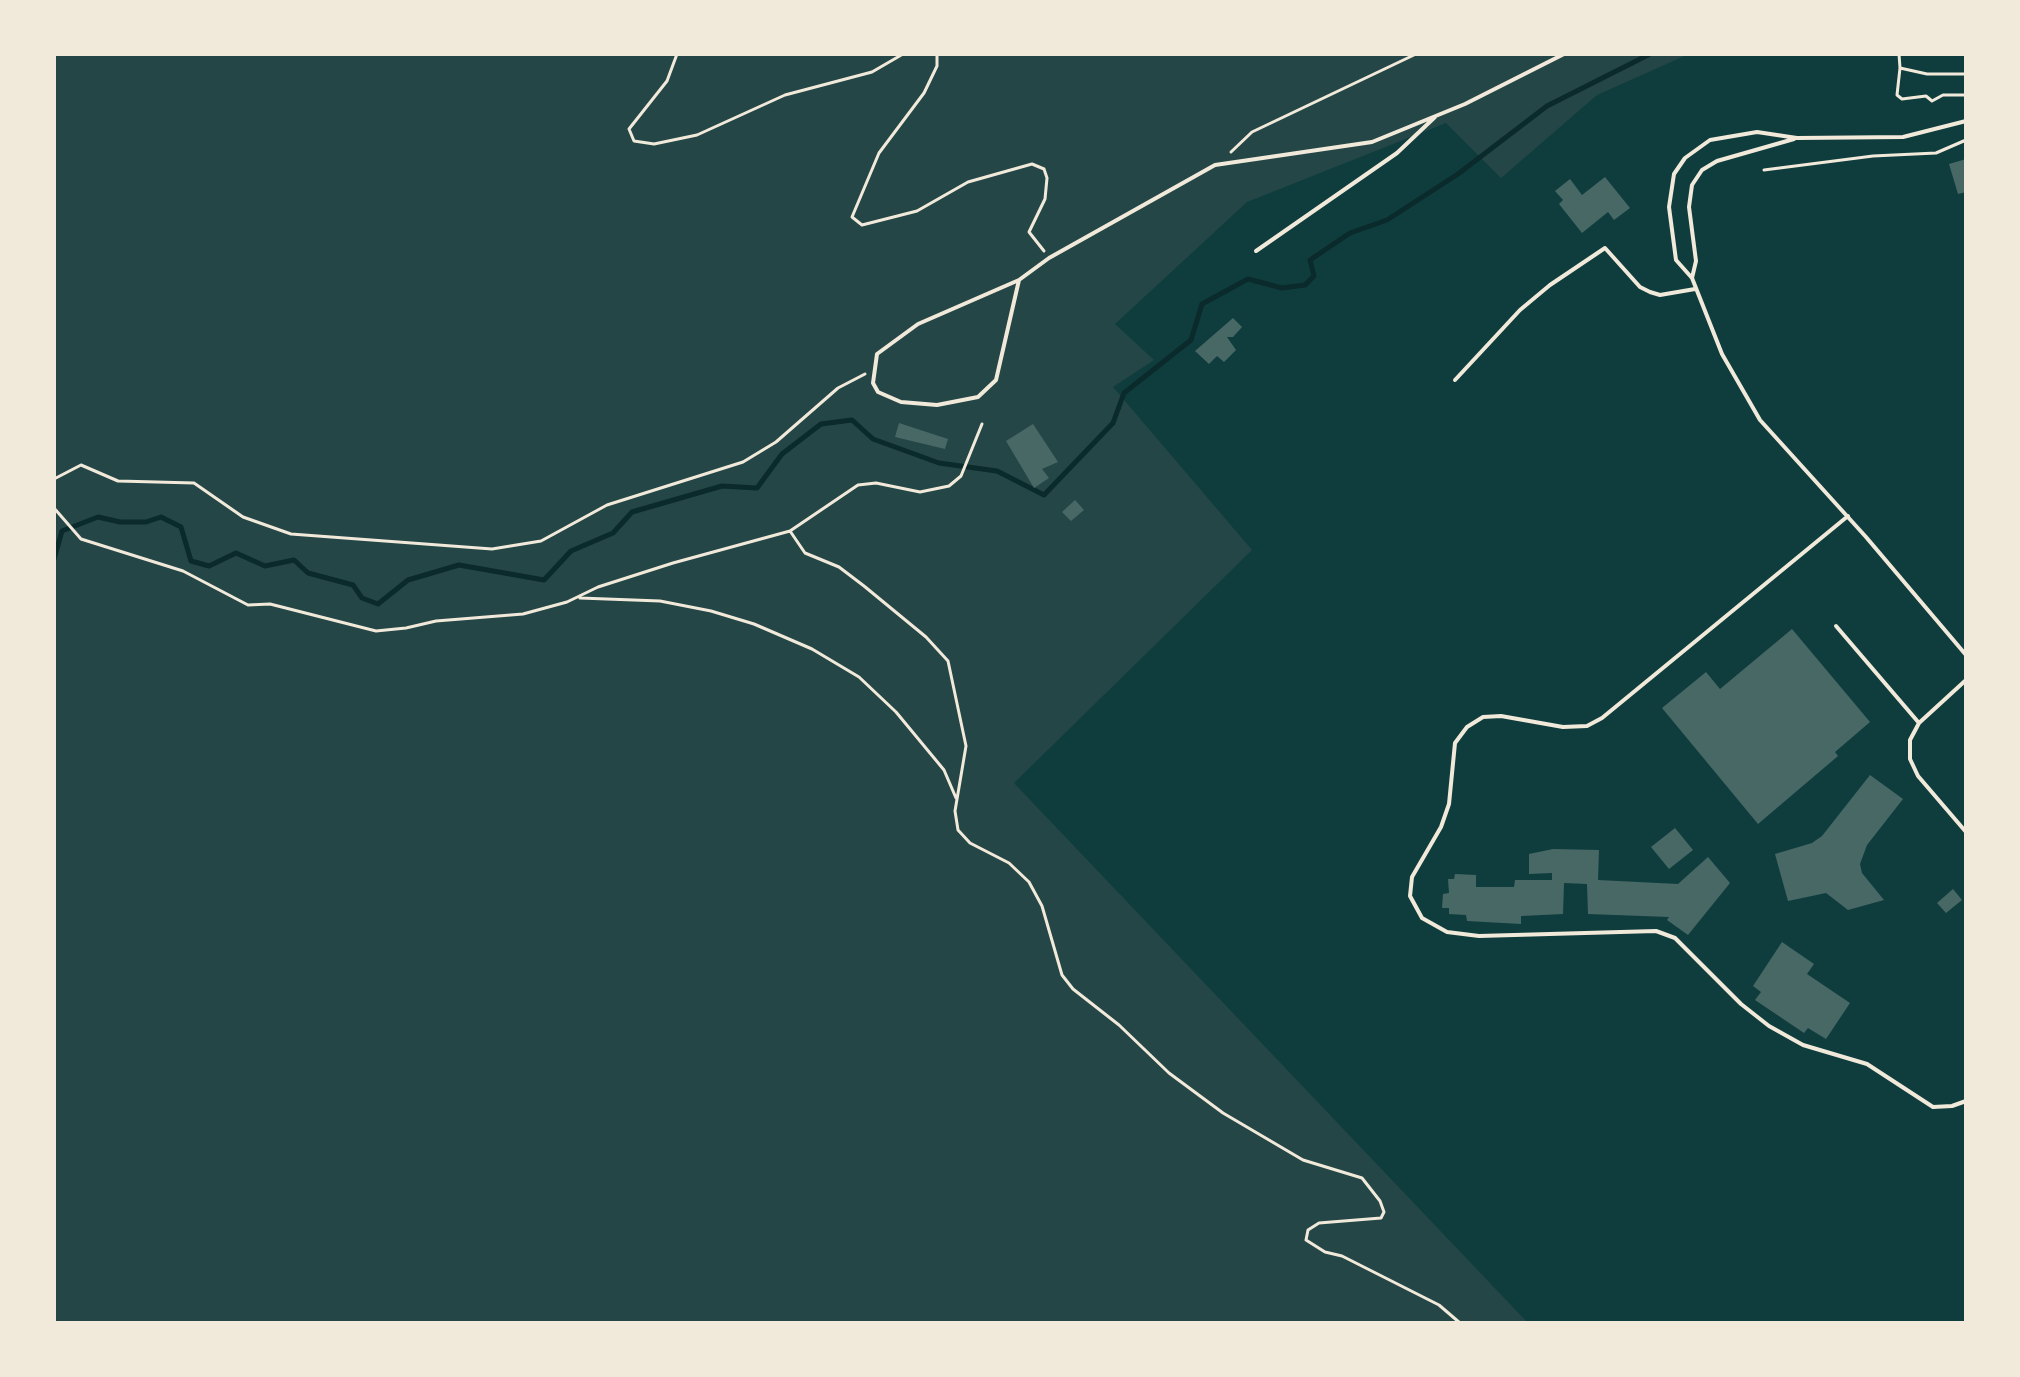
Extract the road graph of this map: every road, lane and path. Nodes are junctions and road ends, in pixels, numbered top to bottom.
1 (677, 54) edge
2 (903, 54) edge
3 (937, 54) edge
4 (1416, 54) edge
5 (1564, 54) edge
6 (1899, 54) edge
7 (1900, 68) junction
8 (1966, 74) edge
9 (1966, 95) edge
10 (1437, 116) junction
11 (1966, 121) edge
12 (1797, 138) junction
13 (1966, 140) edge
14 (1227, 163) junction
15 (1764, 170) dead end
16 (1256, 251) dead end
17 (1049, 258) junction
18 (1692, 278) junction
19 (1019, 280) junction
20 (1695, 289) junction
21 (873, 372) junction
22 (1455, 380) dead end
23 (982, 424) dead end
24 (54, 479) edge
25 (54, 508) edge
26 (1848, 516) junction
27 (790, 531) junction
28 (576, 598) junction
29 (1836, 626) dead end
30 (1966, 655) edge
31 (1966, 680) edge
32 (1919, 723) junction
33 (957, 799) junction
34 (1966, 832) edge
35 (1966, 1101) edge
36 (1460, 1323) edge

1 - 2 path
3 - 17 path
4 - 14 path
5 - 10 lane
6 - 7 path
7 - 8 path
7 - 9 path
10 - 14 lane
10 - 16 lane
11 - 12 lane
12 - 18 lane
12 - 18 lane
13 - 15 path
14 - 17 lane
17 - 19 lane
18 - 20 lane
19 - 21 lane
19 - 21 lane
20 - 22 lane
20 - 26 lane
21 - 24 path
23 - 27 path
25 - 28 path
26 - 30 lane
26 - 35 lane
27 - 28 path
27 - 33 path
28 - 33 path
29 - 32 lane
31 - 32 lane
32 - 34 lane
33 - 36 path

